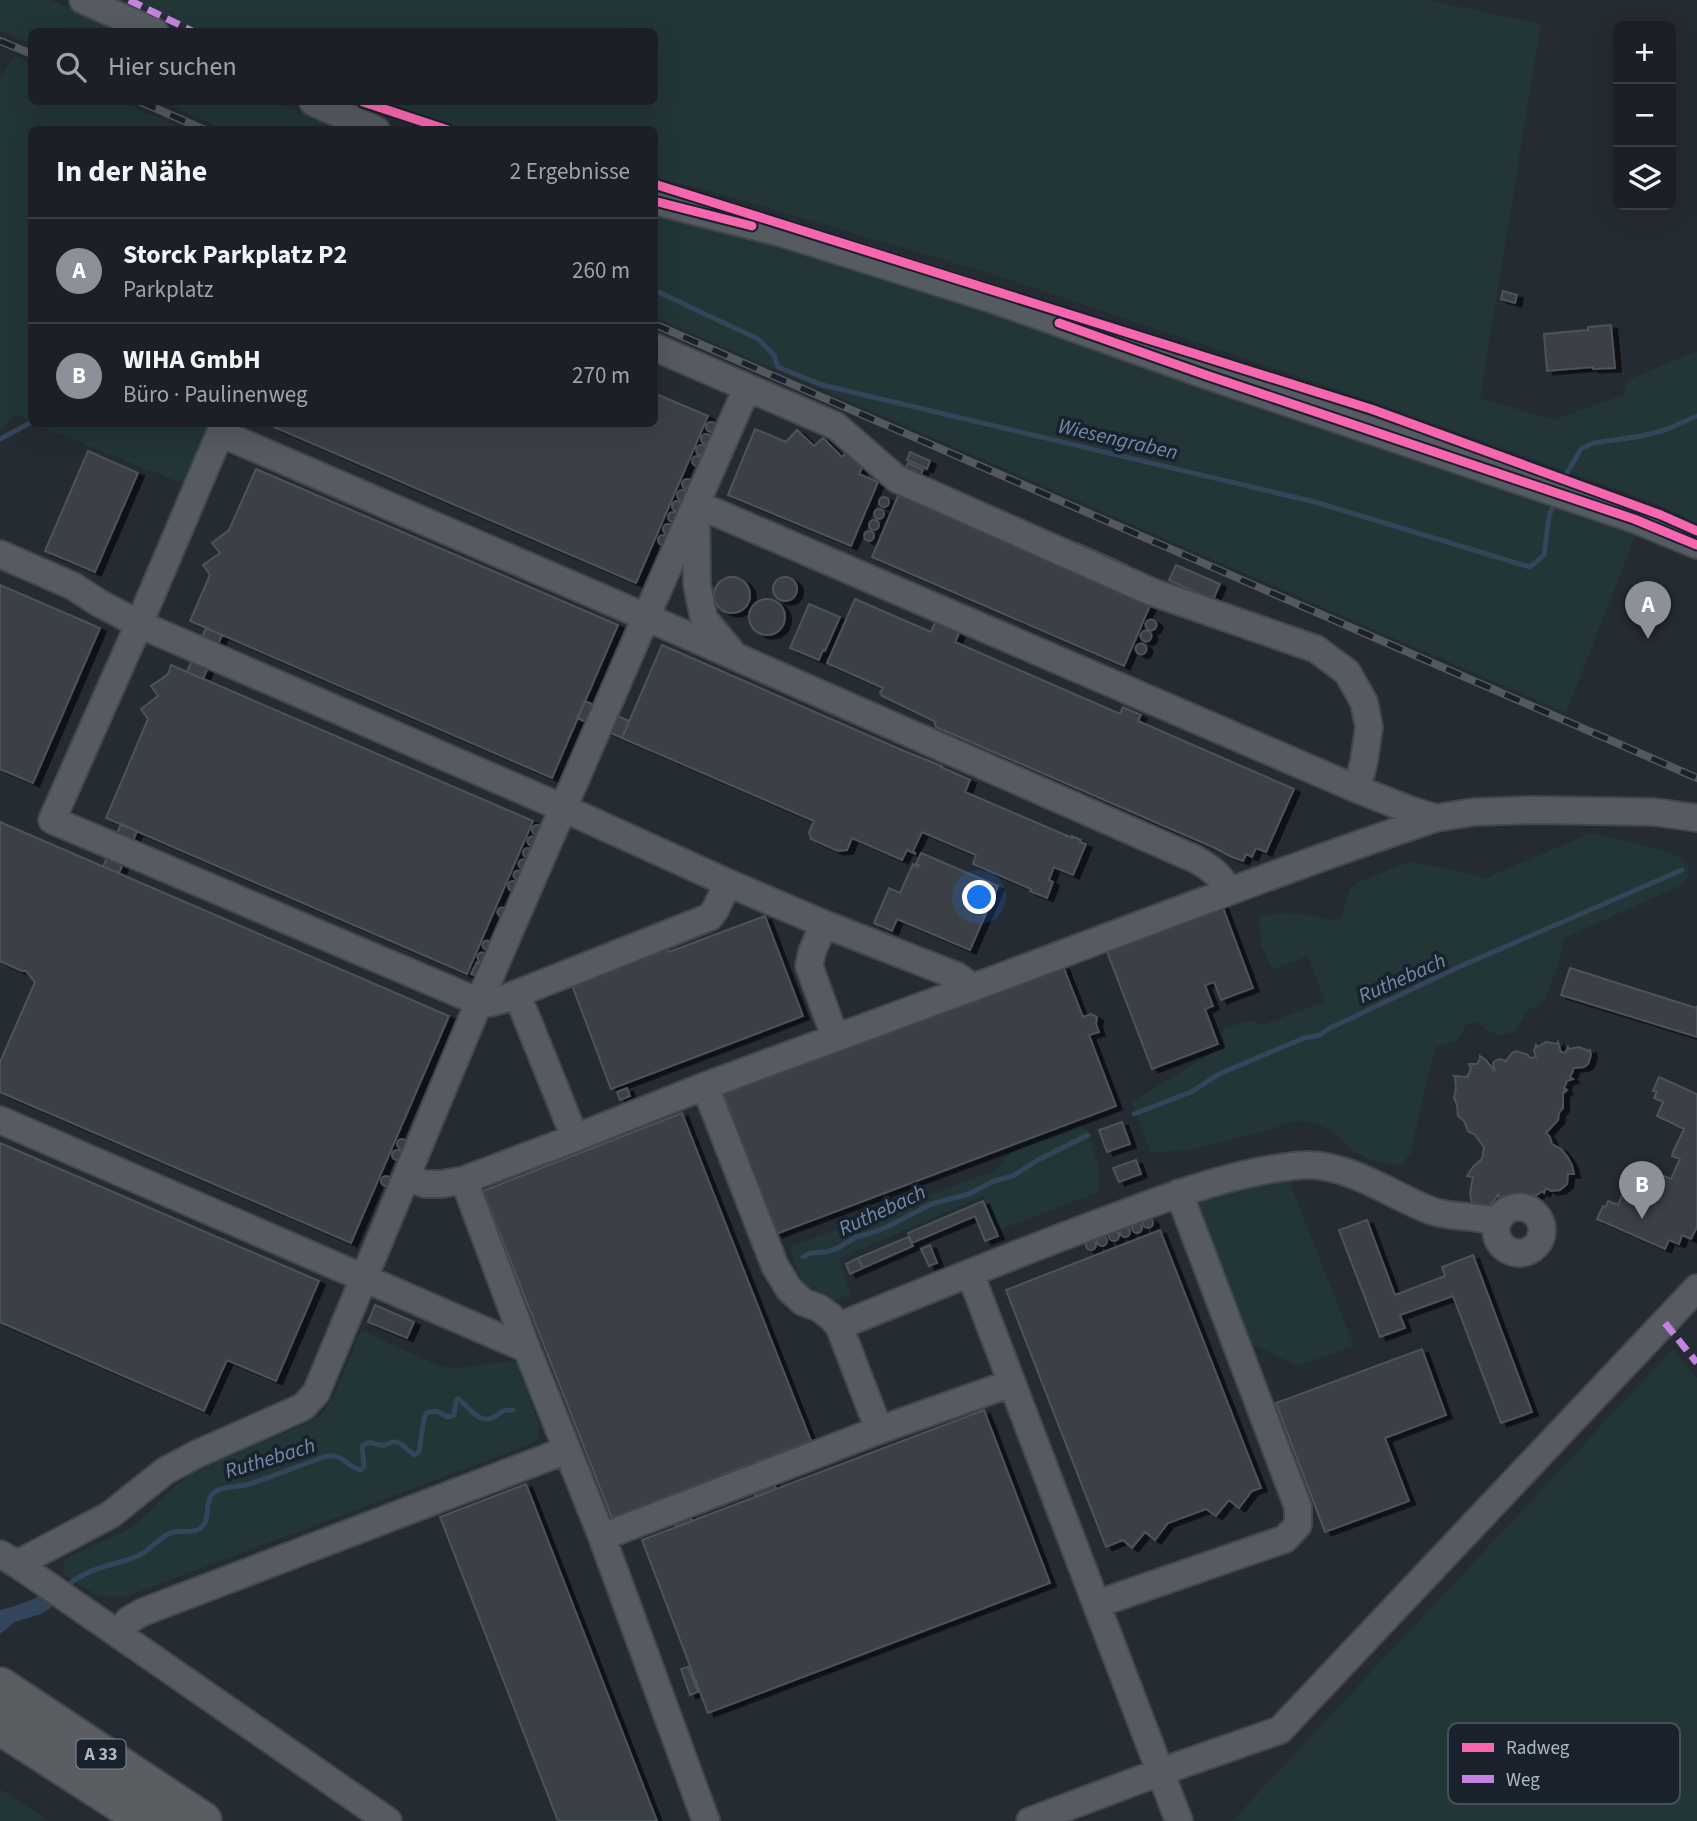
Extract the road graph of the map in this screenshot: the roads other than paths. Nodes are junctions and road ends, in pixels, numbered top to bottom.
1 (83, 0) edge
2 (146, 28) edge
3 (320, 105) edge
4 (367, 126) edge
5 (658, 202) edge
6 (658, 349) edge
7 (747, 388) junction
8 (222, 428) edge
9 (695, 504) junction
10 (1697, 545) edge
11 (0, 554) edge
12 (646, 617) junction
13 (139, 624) junction
14 (736, 656) junction
15 (1357, 789) junction
16 (563, 808) junction
17 (1436, 818) junction
18 (1697, 818) edge
19 (728, 883) junction
20 (1229, 891) junction
21 (824, 924) junction
22 (970, 989) junction
23 (517, 994) junction
24 (479, 1002) junction
25 (835, 1037) junction
26 (705, 1086) junction
27 (0, 1120) edge
28 (575, 1138) junction
29 (407, 1177) junction
30 (464, 1180) junction
31 (1179, 1193) junction
32 (1497, 1222) dead end
33 (970, 1273) junction
34 (364, 1278) junction
35 (1697, 1288) edge
36 (839, 1326) junction
37 (527, 1349) junction
38 (1012, 1383) junction
39 (879, 1430) junction
40 (567, 1450) junction
41 (602, 1537) junction
42 (8, 1559) edge
43 (1097, 1604) junction
44 (118, 1633) junction
45 (0, 1687) edge
46 (0, 1725) edge
47 (1160, 1772) junction
48 (149, 1821) edge
49 (202, 1821) edge
50 (388, 1821) edge
51 (706, 1821) edge
52 (1030, 1821) edge
53 (1179, 1821) edge

1 - 2 street
3 - 4 street
5 - 10 street
6 - 7 street
7 - 9 street
7 - 15 street
8 - 12 street
8 - 13 street
9 - 12 street
9 - 14 street
9 - 15 street
11 - 13 street
12 - 14 street
12 - 16 street
13 - 16 street
13 - 24 street
14 - 20 street
15 - 17 street
16 - 19 street
16 - 24 street
17 - 18 street
17 - 20 street
19 - 21 street
19 - 23 street
20 - 22 street
21 - 22 street
21 - 25 street
22 - 25 street
23 - 24 street
23 - 28 street
24 - 29 street
25 - 26 street
26 - 28 street
26 - 36 street
27 - 34 street
28 - 30 street
29 - 30 street
29 - 34 street
30 - 37 street
31 - 32 street
31 - 33 street
31 - 43 street
33 - 36 street
33 - 38 street
34 - 37 street
34 - 42 street
35 - 47 street
36 - 39 street
37 - 40 street
38 - 39 street
38 - 43 street
39 - 41 street
40 - 41 street
40 - 44 street
41 - 51 street
42 - 44 street
43 - 47 street
44 - 50 street
45 - 49 highway, A 33
46 - 48 highway, A 33
47 - 52 street
47 - 53 street

